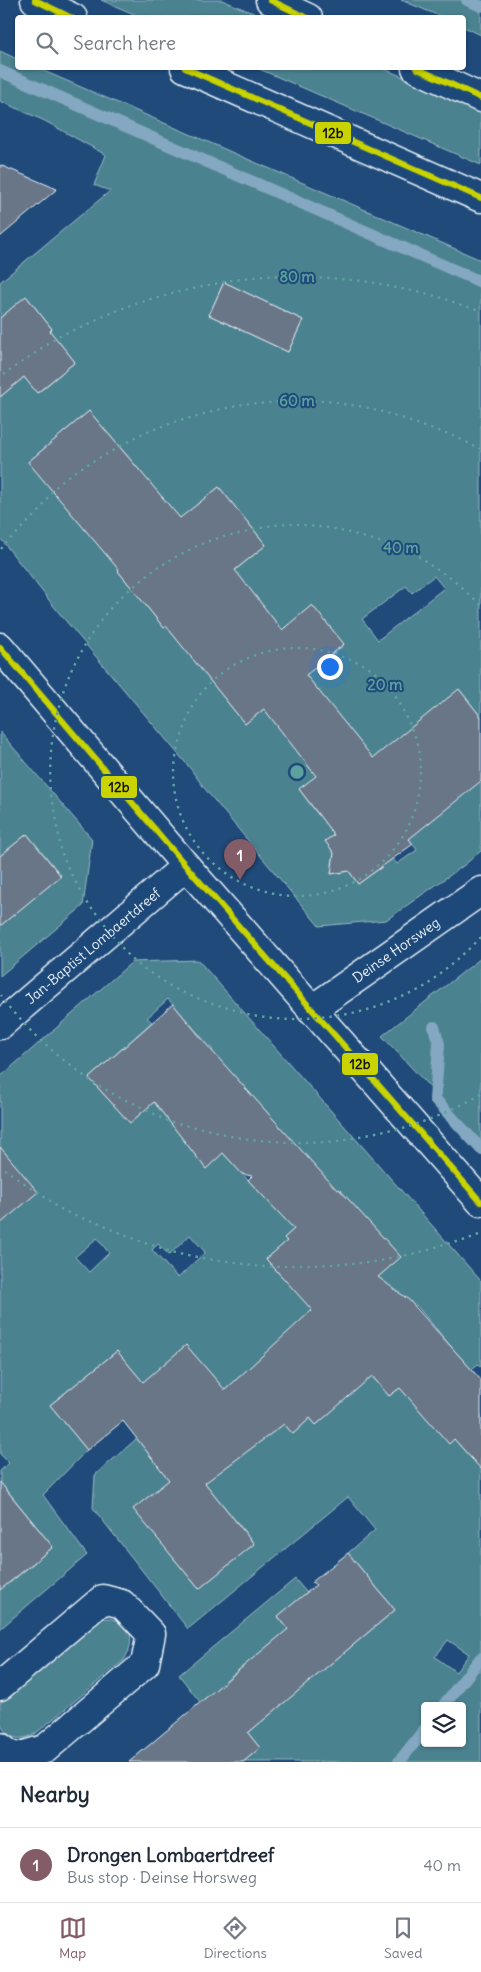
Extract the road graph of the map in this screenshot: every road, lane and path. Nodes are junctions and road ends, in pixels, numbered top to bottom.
1 (35, 0) edge
2 (270, 0) edge
3 (67, 15) edge
4 (302, 15) edge
5 (191, 70) edge
6 (420, 70) edge
7 (481, 98) edge
8 (481, 198) edge
9 (0, 647) edge
10 (186, 866) junction
11 (481, 890) edge
12 (312, 1010) junction
13 (0, 1025) edge
14 (481, 1202) edge
15 (0, 1686) edge
16 (0, 1748) edge

1 - 3 main road
2 - 4 main road
5 - 8 main road
6 - 7 main road
9 - 10 main road
10 - 12 main road
10 - 13 main road, Jan-Baptist Lombaertdreef
11 - 12 main road, Deinse Horsweg
12 - 14 main road
15 - 16 main road

